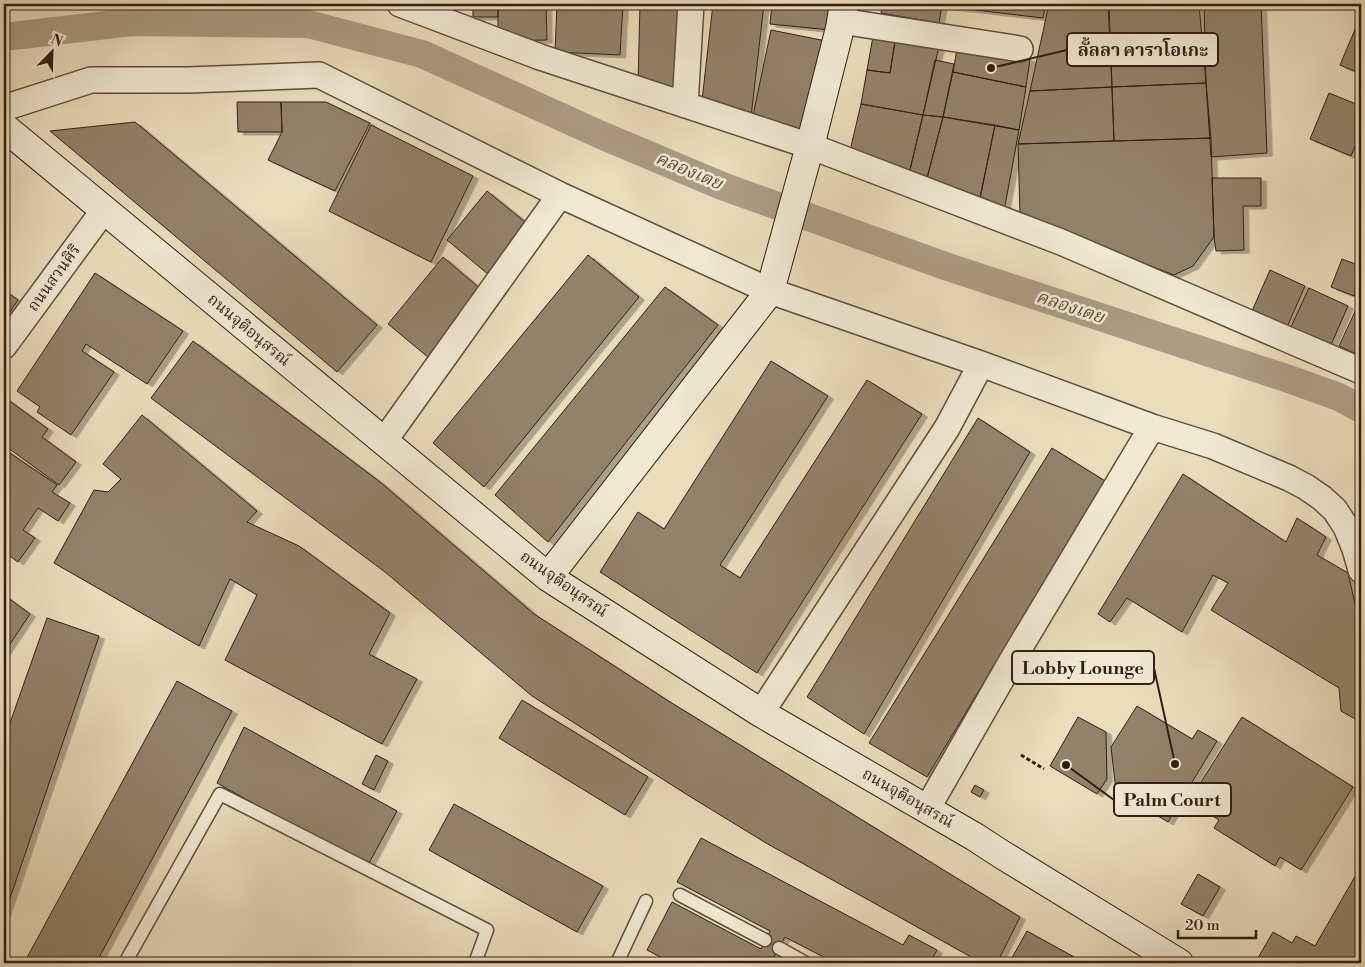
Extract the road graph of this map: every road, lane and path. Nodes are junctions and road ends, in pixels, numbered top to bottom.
1 (400, 4) edge
2 (691, 4) edge
3 (842, 12) edge
4 (1020, 49) dead end
5 (685, 105) junction
6 (4, 108) edge
7 (4, 127) edge
8 (810, 146) junction
9 (560, 195) junction
10 (104, 210) junction
11 (770, 291) junction
12 (4, 346) edge
13 (981, 364) junction
14 (1361, 371) edge
15 (1152, 427) junction
16 (384, 441) junction
17 (1361, 570) edge
18 (548, 577) junction
19 (761, 712) junction
20 (1021, 755) dead end
21 (1044, 769) dead end
22 (927, 808) junction
23 (680, 895) dead end
24 (646, 901) dead end
25 (765, 940) dead end
26 (779, 948) dead end
27 (124, 963) edge
28 (475, 963) edge
29 (617, 963) edge
30 (806, 963) edge
31 (1179, 963) edge

1 - 5 street
2 - 5 street
3 - 4 street
3 - 8 street
5 - 8 street
6 - 9 street
7 - 10 street, ถนนจุติอนุสรณ์
8 - 11 street
8 - 14 street
9 - 11 street
9 - 16 street
10 - 12 street, ถนนสวนศิริ
10 - 16 street, ถนนจุติอนุสรณ์
11 - 13 street
11 - 18 street
13 - 15 street
13 - 19 street
15 - 17 street
15 - 22 street
16 - 18 street, ถนนจุติอนุสรณ์
18 - 19 street, ถนนจุติอนุสรณ์
19 - 22 street, ถนนจุติอนุสรณ์
20 - 21 path
22 - 31 street, ถนนจุติอนุสรณ์
23 - 25 lane
24 - 29 lane
26 - 30 lane
27 - 28 lane

